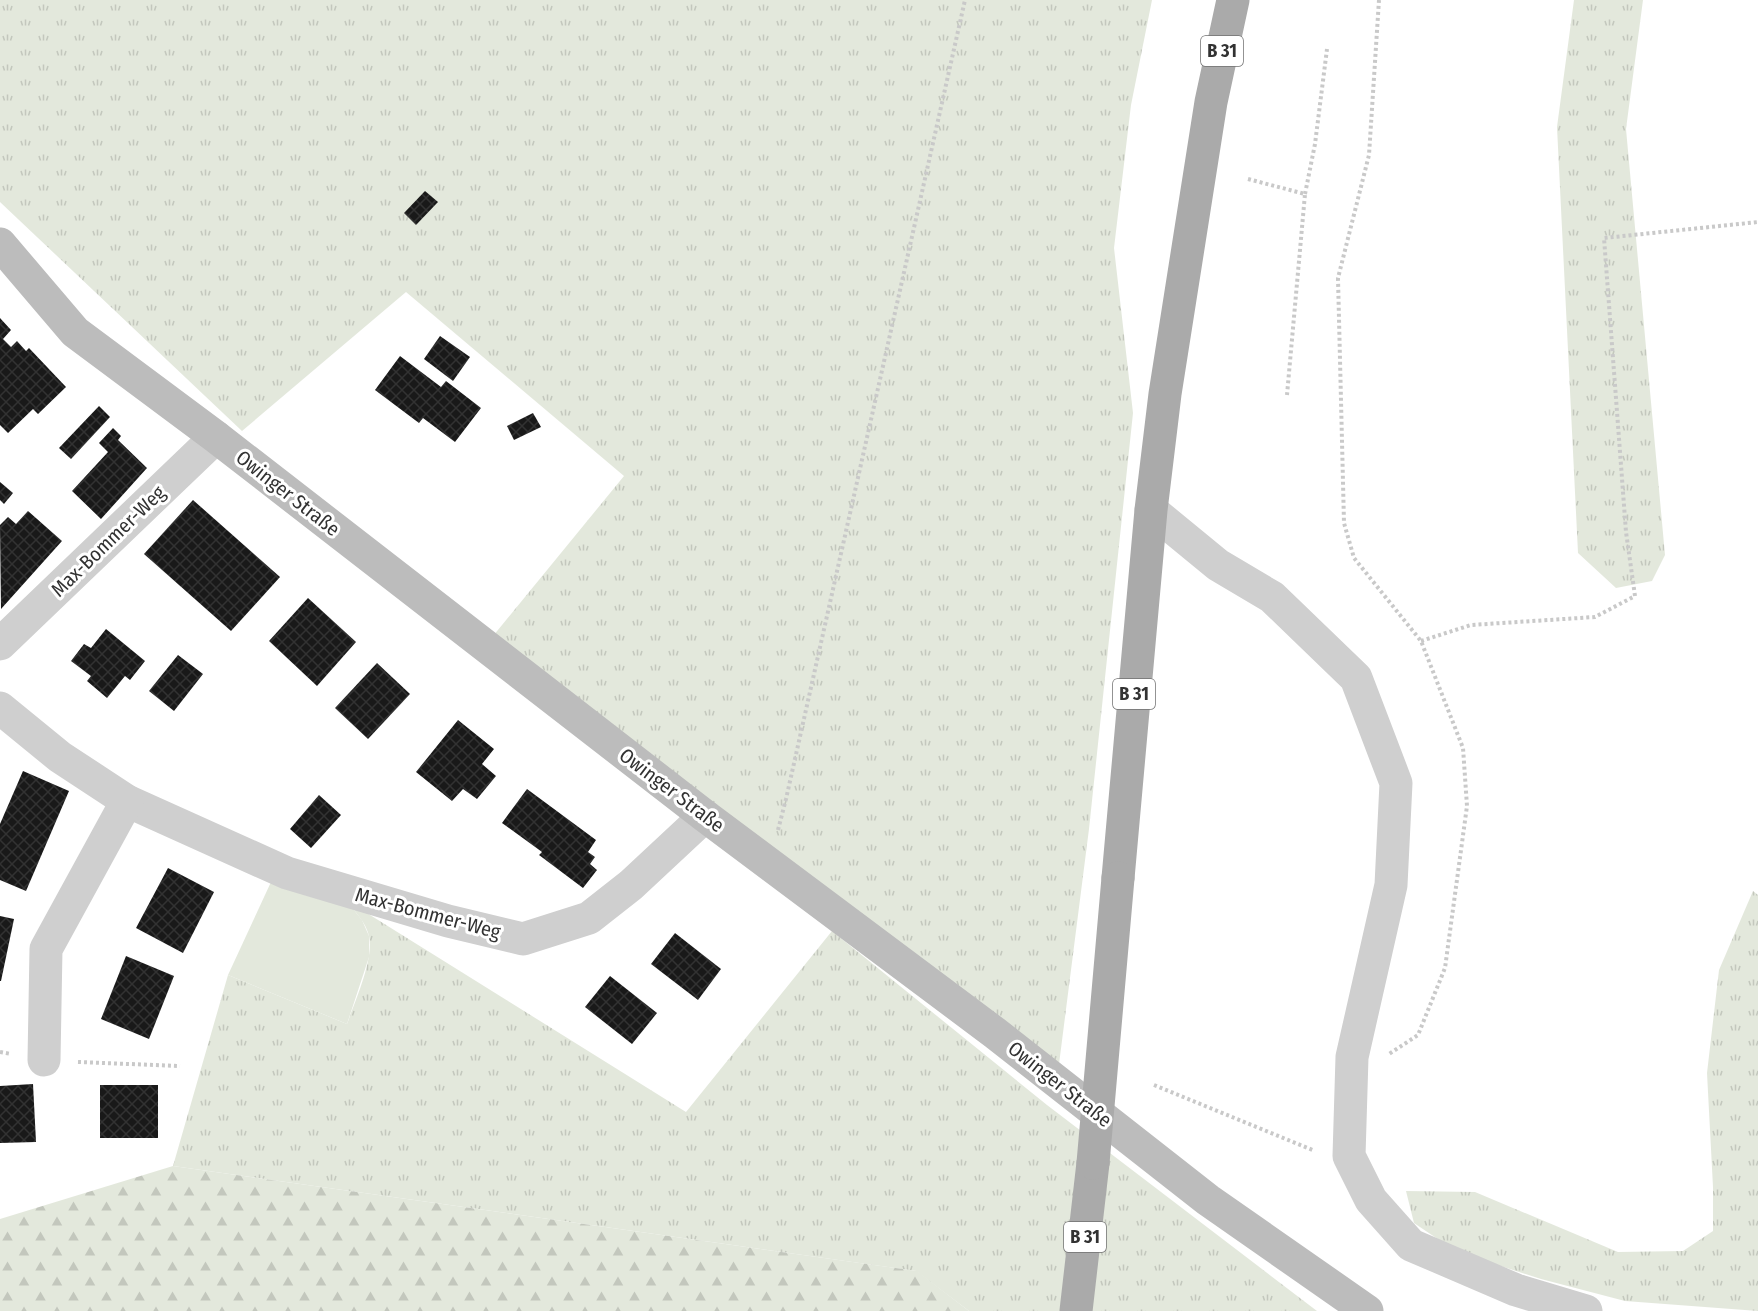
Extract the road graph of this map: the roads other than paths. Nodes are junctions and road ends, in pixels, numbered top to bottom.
1 (1233, 0) edge
2 (0, 244) edge
3 (216, 437) junction
4 (1150, 510) junction
5 (0, 644) edge
6 (0, 708) edge
7 (127, 801) junction
8 (705, 816) junction
9 (44, 1060) road end
10 (1076, 1311) edge
11 (1367, 1311) edge
12 (1586, 1311) edge

1 - 4 main road, B 31
2 - 3 street, Owinger Straße
3 - 5 street, Max-Bommer-Weg
3 - 8 street, Owinger Straße
4 - 10 main road, B 31, bridge
4 - 12 street
6 - 7 street, Max-Bommer-Weg
7 - 8 street, Max-Bommer-Weg
7 - 9 street
8 - 11 street, Owinger Straße

